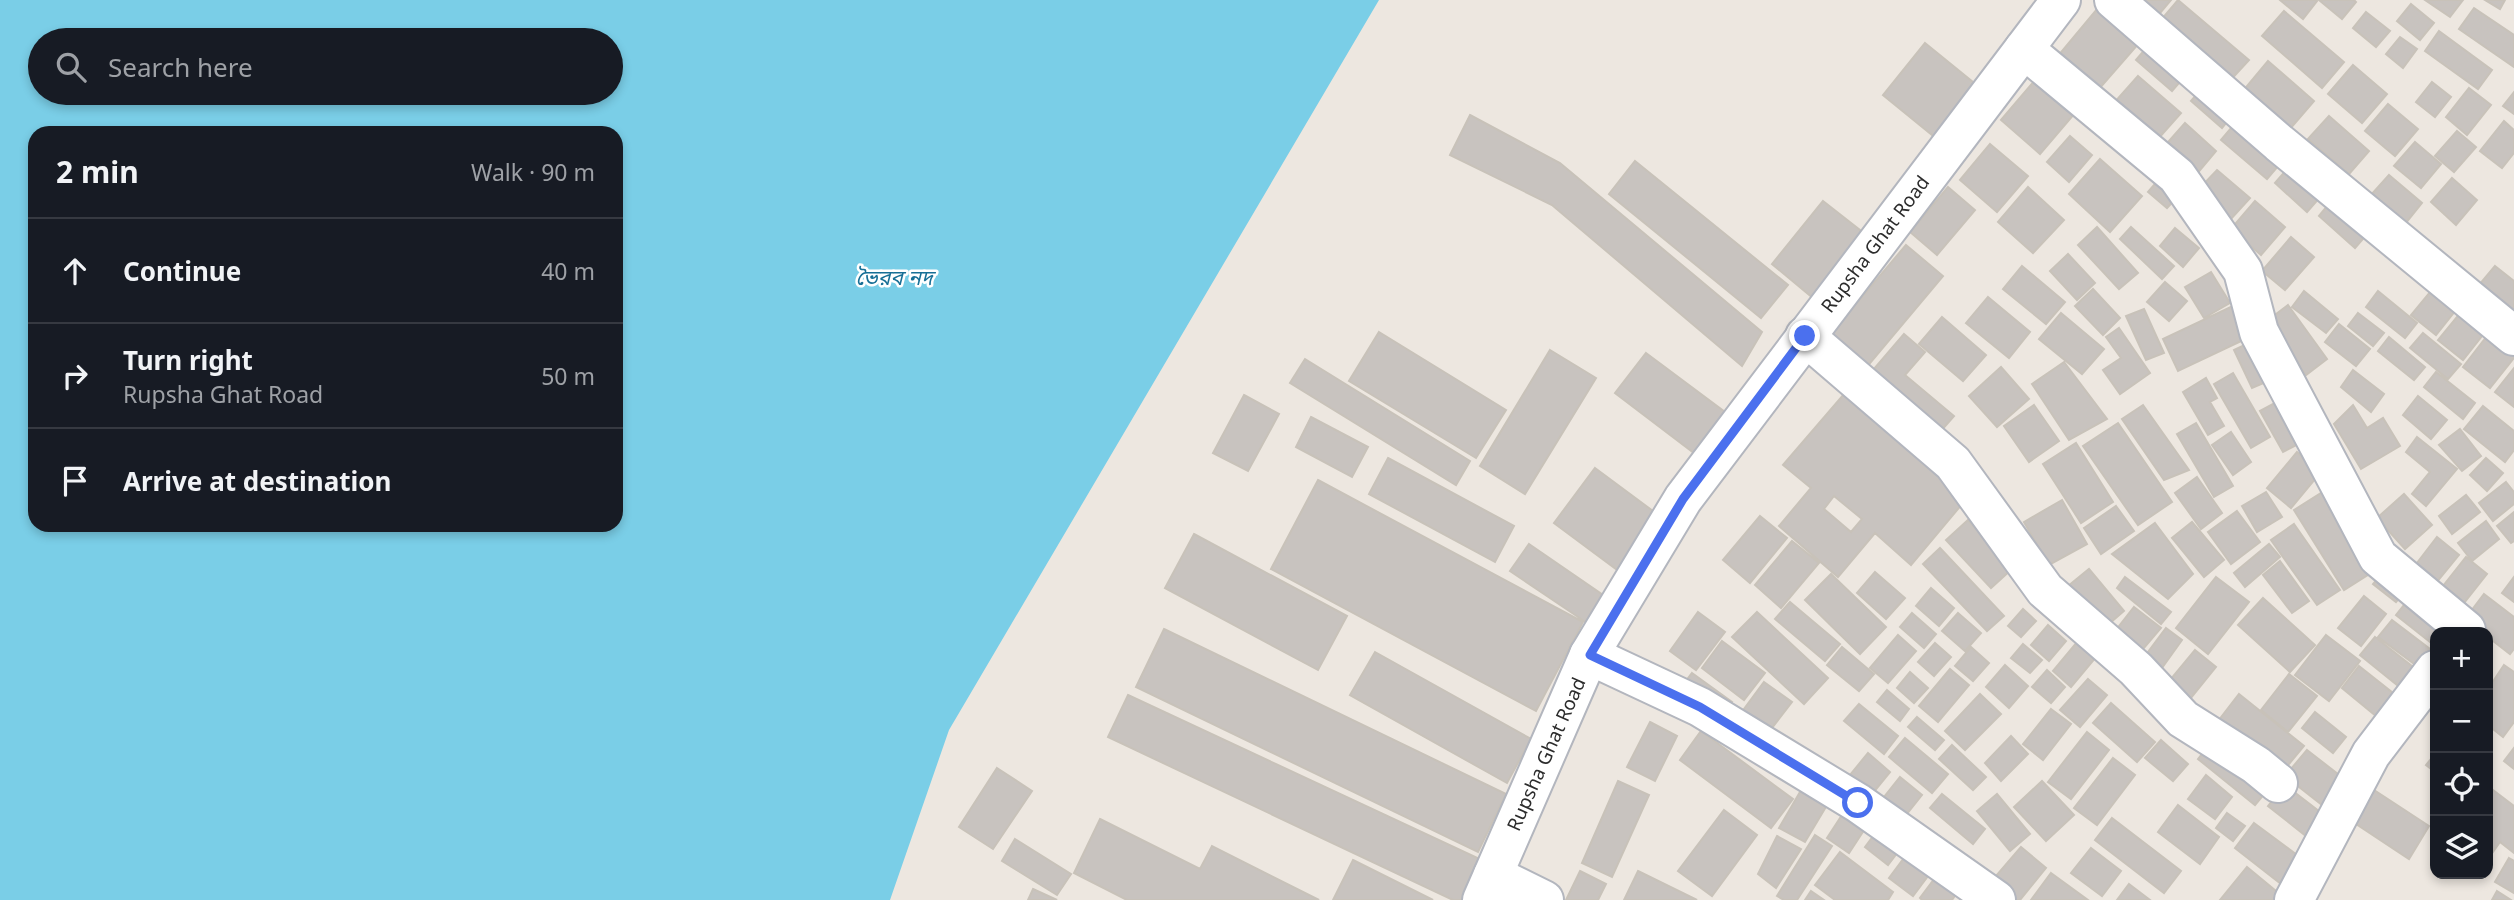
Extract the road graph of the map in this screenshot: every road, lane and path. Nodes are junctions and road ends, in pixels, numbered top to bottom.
1 (2062, 0) edge
2 (2115, 0) edge
3 (2024, 49) junction
4 (1805, 336) junction
5 (2514, 336) edge
6 (2462, 627) edge
7 (1590, 655) junction
8 (2430, 677) edge
9 (2278, 783) dead end
10 (1488, 887) edge
11 (1544, 900) edge
12 (1996, 900) edge
13 (2294, 900) edge

1 - 3 street, Rupsha Ghat Road
2 - 5 street
3 - 4 street, Rupsha Ghat Road
3 - 6 street
4 - 7 street, Rupsha Ghat Road
4 - 9 street
7 - 10 street, Rupsha Ghat Road
7 - 12 street
8 - 13 street
10 - 11 street

